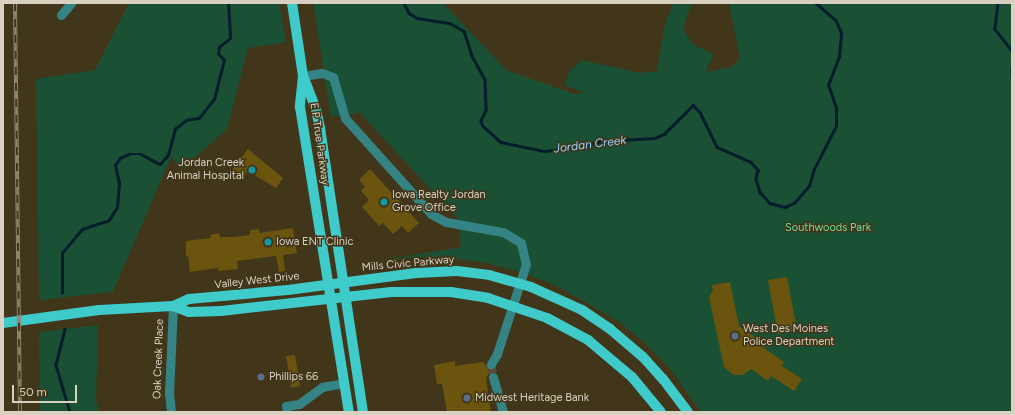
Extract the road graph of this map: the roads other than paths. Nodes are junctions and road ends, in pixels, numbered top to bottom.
1 (71, 3) edge
2 (292, 3) edge
3 (61, 15) dead end
4 (303, 76) junction
5 (344, 282) junction
6 (328, 284) junction
7 (520, 284) junction
8 (345, 296) junction
9 (331, 298) junction
10 (514, 305) junction
11 (173, 306) junction
12 (3, 323) edge
13 (490, 364) tunnel mouth
14 (493, 377) tunnel mouth
15 (344, 383) junction
16 (171, 412) edge
17 (287, 412) edge
18 (349, 412) edge
19 (363, 412) edge
20 (503, 412) edge
21 (661, 412) edge
22 (688, 412) edge

1 - 3 street
2 - 4 main road
4 - 5 main road, E P True Parkway
4 - 6 main road, E P True Parkway
4 - 7 street
5 - 6 main road, Valley West Drive
5 - 7 main road, Mills Civic Parkway
5 - 8 main road, E P True Parkway
6 - 9 main road, E P True Parkway
6 - 11 main road, Valley West Drive
7 - 10 street
7 - 22 main road, Mills Civic Parkway
8 - 9 main road, Valley West Drive
8 - 10 main road
8 - 19 main road, E P True Parkway
9 - 11 main road, Valley West Drive
9 - 15 main road, E P True Parkway
10 - 13 street
10 - 21 main road
11 - 12 main road, Valley West Drive
11 - 16 street, Oak Creek Place
14 - 20 street
15 - 17 street
15 - 18 main road, E P True Parkway

